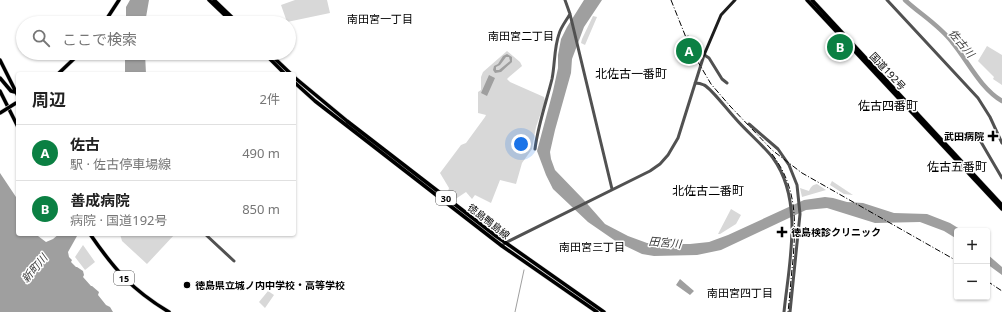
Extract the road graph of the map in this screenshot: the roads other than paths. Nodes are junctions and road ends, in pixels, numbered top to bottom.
1 (119, 0) edge
2 (209, 0) edge
3 (214, 0) edge
4 (565, 0) edge
5 (735, 0) edge
6 (807, 0) edge
7 (812, 0) edge
8 (887, 0) edge
9 (109, 16) edge
10 (226, 16) edge
11 (231, 16) edge
12 (570, 16) junction
13 (688, 38) dead end
14 (704, 54) junction
15 (0, 60) edge
16 (73, 60) edge
17 (271, 60) edge
18 (276, 60) edge
19 (60, 72) edge
20 (283, 72) edge
21 (289, 72) edge
22 (0, 78) edge
23 (296, 79) edge
24 (695, 83) junction
25 (296, 84) edge
26 (727, 84) dead end
27 (0, 91) edge
28 (16, 92) edge
29 (16, 94) edge
30 (16, 104) edge
31 (0, 113) edge
32 (16, 123) edge
33 (749, 124) dead end
34 (981, 142) dead end
35 (1002, 143) edge
36 (535, 149) dead end
37 (1002, 178) edge
38 (612, 189) junction
39 (1002, 205) edge
40 (1002, 209) edge
41 (91, 236) edge
42 (207, 236) edge
43 (503, 245) junction
44 (234, 260) dead end
45 (169, 312) edge
46 (597, 312) edge
47 (604, 312) edge
48 (784, 312) edge
49 (790, 312) edge

1 - 9 main road
2 - 10 main road
3 - 11 main road
4 - 12 street
5 - 14 main road
6 - 40 main road, 国道192号
7 - 39 main road, 国道192号
8 - 35 street
12 - 36 street
12 - 38 street
13 - 14 street
14 - 24 street
14 - 26 street
15 - 28 main road
16 - 19 main road
17 - 20 main road
18 - 21 main road
22 - 29 main road
23 - 43 main road, 徳島鴨島線 / 30
24 - 38 street
24 - 48 street
25 - 43 main road, 徳島鴨島線 / 30
27 - 32 main road
30 - 31 main road, bridge
33 - 49 street
34 - 37 street
38 - 43 street
41 - 45 main road, 15
42 - 44 street
43 - 46 main road, 徳島鴨島線 / 30
43 - 47 main road, 徳島鴨島線 / 30

